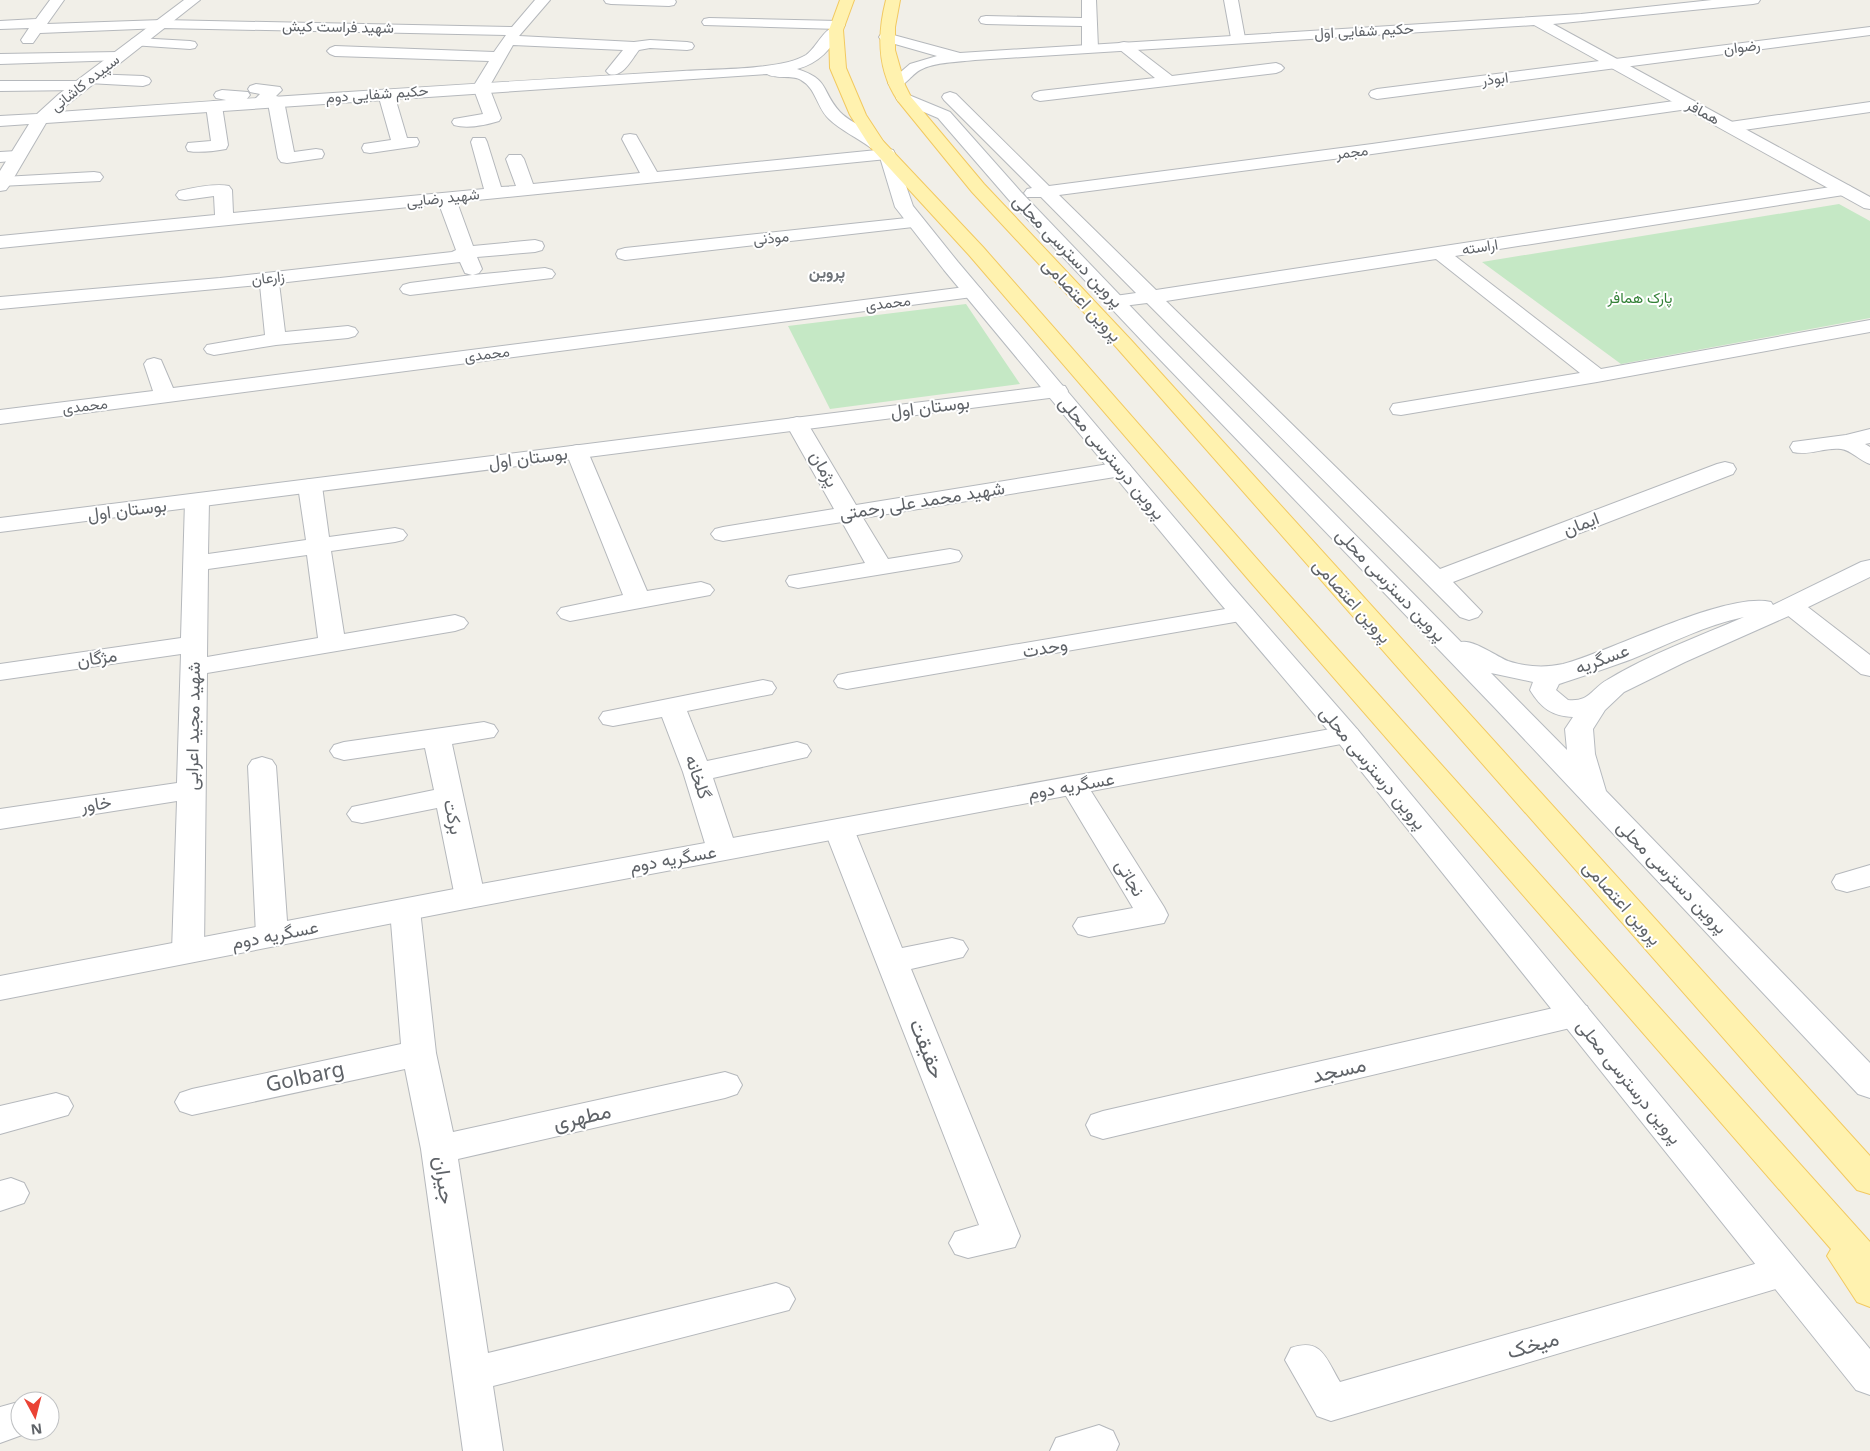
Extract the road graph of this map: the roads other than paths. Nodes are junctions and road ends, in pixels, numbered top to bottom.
1 (57, 0) edge
2 (193, 0) edge
3 (543, 0) edge
4 (611, 0) edge
5 (893, 0) edge
6 (1089, 0) edge
7 (1231, 0) edge
8 (1753, 0) edge
9 (669, 2) dead end
10 (843, 3) edge
11 (986, 20) dead end
12 (1537, 21) junction
13 (709, 22) dead end
14 (1089, 22) junction
15 (162, 24) junction
16 (0, 25) edge
17 (39, 26) junction
18 (306, 27) junction
19 (837, 27) junction
20 (1870, 31) edge
21 (512, 36) junction
22 (886, 37) junction
23 (1238, 38) junction
24 (294, 39) dead end
25 (28, 41) dead end
26 (137, 42) junction
27 (190, 45) dead end
28 (634, 46) junction
29 (687, 46) dead end
30 (1124, 46) junction
31 (1090, 48) junction
32 (334, 51) dead end
33 (975, 55) junction
34 (118, 57) junction
35 (499, 57) junction
36 (0, 59) edge
37 (1614, 63) junction
38 (1276, 68) dead end
39 (755, 70) junction
40 (614, 71) dead end
41 (143, 81) dead end
42 (1169, 81) junction
43 (85, 82) junction
44 (0, 86) edge
45 (481, 87) junction
46 (900, 91) junction
47 (386, 94) junction
48 (1376, 94) dead end
49 (950, 96) dead end
50 (1040, 96) dead end
51 (264, 97) junction
52 (222, 102) junction
53 (1688, 104) junction
54 (1870, 107) edge
55 (42, 118) junction
56 (0, 122) edge
57 (460, 122) dead end
58 (1730, 127) junction
59 (630, 139) dead end
60 (479, 142) dead end
61 (194, 147) dead end
62 (370, 148) dead end
63 (882, 149) junction
64 (316, 154) dead end
65 (17, 156) junction
66 (0, 157) edge
67 (515, 159) dead end
68 (94, 176) dead end
69 (651, 177) junction
70 (2, 184) edge
71 (526, 190) junction
72 (1844, 190) junction
73 (1046, 192) junction
74 (494, 193) junction
75 (185, 195) dead end
76 (1015, 196) junction
77 (446, 198) junction
78 (1870, 204) edge
79 (224, 220) junction
80 (916, 222) junction
81 (0, 242) edge
82 (535, 246) dead end
83 (465, 252) junction
84 (1440, 253) junction
85 (625, 254) dead end
86 (545, 274) dead end
87 (269, 278) junction
88 (475, 280) junction
89 (410, 289) dead end
90 (974, 292) junction
91 (1152, 297) junction
92 (1115, 301) junction
93 (0, 303) edge
94 (1870, 326) edge
95 (348, 332) dead end
96 (276, 339) junction
97 (214, 349) dead end
98 (154, 364) dead end
99 (1598, 376) junction
100 (1057, 391) junction
101 (165, 395) junction
102 (1401, 409) dead end
103 (0, 416) edge
104 (797, 424) junction
105 (1870, 436) edge
106 (1847, 442) junction
107 (1801, 447) dead end
108 (577, 452) junction
109 (1870, 457) edge
110 (1121, 469) junction
111 (1725, 469) dead end
112 (310, 486) junction
113 (197, 501) junction
114 (849, 513) junction
115 (0, 525) edge
116 (723, 534) dead end
117 (395, 535) dead end
118 (320, 546) junction
119 (950, 556) dead end
120 (196, 563) junction
121 (880, 567) junction
122 (1870, 567) edge
123 (1437, 579) junction
124 (798, 581) dead end
125 (700, 590) dead end
126 (638, 600) junction
127 (1791, 606) junction
128 (1469, 612) dead end
129 (570, 613) dead end
130 (1242, 614) junction
131 (1422, 617) junction
132 (455, 623) dead end
133 (332, 644) junction
134 (194, 656) junction
135 (1870, 668) edge
136 (0, 672) edge
137 (1565, 673) junction
138 (847, 681) dead end
139 (763, 688) dead end
140 (1595, 704) junction
141 (672, 705) junction
142 (613, 718) dead end
143 (484, 731) dead end
144 (1346, 735) junction
145 (437, 737) junction
146 (344, 751) dead end
147 (797, 751) dead end
148 (262, 766) dead end
149 (697, 772) junction
150 (1074, 786) junction
151 (191, 790) junction
152 (1593, 794) junction
153 (449, 796) junction
154 (362, 814) dead end
155 (0, 819) edge
156 (839, 830) junction
157 (722, 850) junction
158 (470, 896) junction
159 (405, 910) junction
160 (1089, 926) dead end
161 (272, 935) junction
162 (952, 949) dead end
163 (188, 951) junction
164 (892, 961) junction
165 (0, 988) edge
166 (1575, 1015) junction
167 (418, 1052) junction
168 (725, 1085) dead end
169 (1870, 1085) edge
170 (192, 1102) dead end
171 (56, 1106) dead end
172 (0, 1120) edge
173 (1103, 1125) dead end
174 (1838, 1144) junction
175 (439, 1149) junction
176 (1870, 1173) edge
177 (1870, 1180) edge
178 (1795, 1183) junction
179 (968, 1243) dead end
180 (1870, 1268) edge
181 (1783, 1272) junction
182 (1870, 1291) edge
183 (776, 1299) dead end
184 (1305, 1360) dead end
185 (472, 1374) junction
186 (1870, 1378) edge
187 (483, 1451) edge

1 - 17 street
2 - 15 street, سپیده کاشانی
3 - 21 street
4 - 9 street
5 - 22 main road, پروین اعتصامی
6 - 14 street
7 - 23 street
8 - 12 street, حکیم شفایی اول
10 - 19 main road
11 - 14 street
12 - 23 street, حکیم شفایی اول
12 - 37 street, همافر
13 - 19 street
14 - 31 street
15 - 17 street, شهید فراست کیش
15 - 18 street, شهید فراست کیش
15 - 26 street, سپیده کاشانی
16 - 17 street, شهید فراست کیش
17 - 25 street
18 - 21 street, شهید فراست کیش
18 - 24 street
19 - 39 street
19 - 63 main road
20 - 37 street, رضوان
21 - 28 street, شهید فراست کیش
21 - 35 street
22 - 33 street
22 - 46 main road, پروین اعتصامی
23 - 30 street, حکیم شفایی اول
26 - 27 street
26 - 34 street, سپیده کاشانی
28 - 29 street, شهید فراست کیش
28 - 40 street
30 - 31 street, حکیم شفایی اول
30 - 42 street
31 - 33 street, حکیم شفایی اول
32 - 35 street
33 - 46 street
34 - 36 street
34 - 43 street, سپیده کاشانی
35 - 45 street
37 - 48 street, ابوذر
37 - 53 street, همافر
38 - 42 street
39 - 45 street, حکیم شفایی دوم
39 - 63 street
41 - 43 street
42 - 50 street
43 - 44 street
43 - 55 street, سپیده کاشانی
45 - 47 street, حکیم شفایی دوم
45 - 57 street
46 - 76 street, پروین دسترسی محلی
46 - 174 main road, پروین اعتصامی
47 - 51 street, حکیم شفایی دوم
47 - 62 street
49 - 73 street
51 - 52 street, حکیم شفایی دوم
51 - 64 street
52 - 55 street, حکیم شفایی دوم
52 - 61 street
53 - 58 street, همافر
53 - 73 street, مجمر
54 - 58 street
55 - 56 street, حکیم شفایی دوم
55 - 65 street, سپیده کاشانی
58 - 72 street, همافر
59 - 69 street
60 - 74 street
63 - 69 street, شهید رضایی
63 - 80 street, پروین درسترسی محلی
63 - 178 main road
65 - 66 street
65 - 70 street, سپیده کاشانی
67 - 71 street
68 - 70 street
69 - 71 street, شهید رضایی
71 - 74 street, شهید رضایی
72 - 78 street, همافر
72 - 84 street, اراسته
73 - 76 street, مجمر
73 - 91 street
74 - 77 street, شهید رضایی
75 - 79 street
76 - 92 street, پروین دسترسی محلی
77 - 79 street, شهید رضایی
77 - 83 street
79 - 81 street, شهید رضایی
80 - 85 street, موذنی
80 - 90 street, پروین درسترسی محلی
82 - 83 street, زارعان
83 - 87 street, زارعان
83 - 88 street
84 - 91 street, اراسته
84 - 99 street
86 - 88 street
87 - 93 street, زارعان
87 - 96 street
88 - 89 street
90 - 100 street, پروین درسترسی محلی
90 - 101 street, محمدی
91 - 92 street, اراسته
91 - 123 street
92 - 131 street, پروین دسترسی محلی
94 - 99 street
95 - 96 street
96 - 97 street
98 - 101 street
99 - 102 street
100 - 104 street, بوستان اول
100 - 110 street, پروین درسترسی محلی
101 - 103 street, محمدی
104 - 108 street, بوستان اول
104 - 114 street, پژمان
105 - 106 street
106 - 107 street
106 - 109 street
108 - 112 street, بوستان اول
108 - 126 street
110 - 114 street, شهید محمد علی رحمتی
110 - 130 street, پروین درسترسی محلی
111 - 123 street, ایمان
112 - 113 street, بوستان اول
112 - 118 street
113 - 115 street, بوستان اول
113 - 120 street, شهید مجید اعرابی
114 - 116 street, شهید محمد علی رحمتی
114 - 121 street, پژمان
117 - 118 street
118 - 120 street
118 - 133 street
119 - 121 street
120 - 134 street, شهید مجید اعرابی
121 - 124 street
122 - 127 street, عسگریه
123 - 128 street
125 - 126 street
126 - 129 street
127 - 135 street
127 - 137 street, عسگریه
127 - 140 street, عسگریه
130 - 138 street, وحدت
130 - 144 street, پروین درسترسی محلی
131 - 137 street, عسگریه
131 - 152 street, پروین دسترسی محلی
132 - 133 street, مژگان
133 - 134 street, مژگان
134 - 136 street, مژگان
134 - 151 street, شهید مجید اعرابی
137 - 140 street
139 - 141 street
140 - 152 street, عسگریه
141 - 142 street
141 - 149 street, گلخانه
143 - 145 street
144 - 150 street, عسگریه دوم
144 - 166 street, پروین درسترسی محلی
145 - 146 street
145 - 153 street, برکت
147 - 149 street
148 - 161 street
149 - 157 street, گلخانه
150 - 156 street, عسگریه دوم
150 - 160 street, نجاتی
151 - 155 street, خاور
151 - 163 street, شهید مجید اعرابی
152 - 169 street, پروین دسترسی محلی
153 - 154 street
153 - 158 street, برکت
156 - 157 street, عسگریه دوم
156 - 164 street, حقیقت
157 - 158 street, عسگریه دوم
158 - 159 street, عسگریه دوم
159 - 161 street, عسگریه دوم
159 - 167 street, جیران
161 - 163 street, عسگریه دوم
162 - 164 street
163 - 165 street, عسگریه دوم
164 - 179 street, حقیقت
166 - 173 street, مسجد
166 - 181 street, پروین درسترسی محلی
167 - 170 street, Golbarg
167 - 175 street, جیران
168 - 175 street, مطهری
171 - 172 street
174 - 176 main road
174 - 177 main road, پروین اعتصامی
175 - 185 street, جیران
178 - 180 main road
178 - 182 main road
181 - 184 street, میخک
181 - 186 street, پروین درسترسی محلی
183 - 185 street
185 - 187 street, جیران

